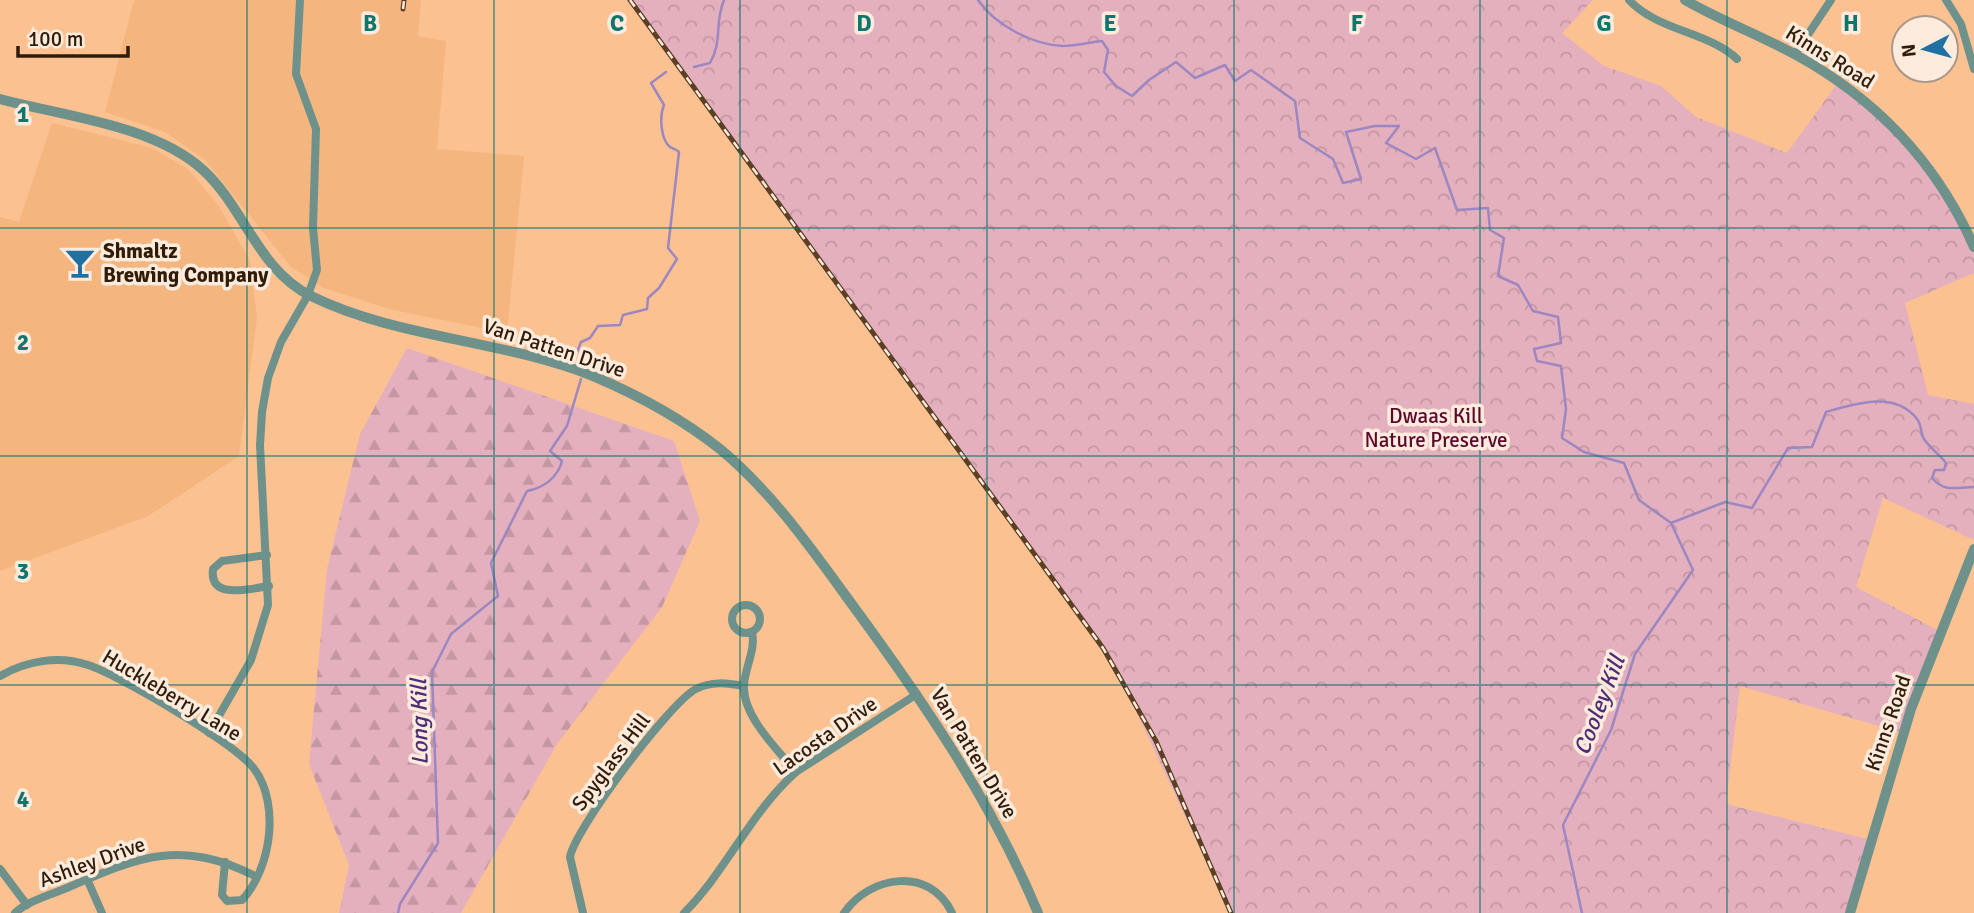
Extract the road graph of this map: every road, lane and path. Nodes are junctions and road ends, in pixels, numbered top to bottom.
1 (300, 0) edge
2 (1629, 0) edge
3 (1685, 0) edge
4 (1831, 0) edge
5 (1946, 0) edge
6 (1795, 54) junction
7 (1737, 59) dead end
8 (1974, 69) edge
9 (0, 99) edge
10 (1974, 247) edge
11 (308, 295) junction
12 (1974, 549) edge
13 (267, 555) junction
14 (269, 586) junction
15 (752, 632) dead end
16 (0, 676) edge
17 (744, 686) junction
18 (917, 694) junction
19 (209, 733) junction
20 (796, 772) junction
21 (225, 862) junction
22 (0, 869) edge
23 (256, 876) junction
24 (88, 879) junction
25 (27, 905) junction
26 (15, 913) edge
27 (102, 913) edge
28 (583, 913) edge
29 (684, 913) edge
30 (844, 913) edge
31 (952, 913) edge
32 (1038, 913) edge
33 (1850, 913) edge

1 - 11 street
2 - 7 street
3 - 6 street, Kinns Road
4 - 6 street
5 - 8 street
6 - 10 street, Kinns Road
9 - 11 street, Van Patten Drive
11 - 13 street
11 - 18 street, Van Patten Drive
12 - 33 street, Kinns Road
13 - 14 street
13 - 14 street
14 - 19 street
15 - 17 street
16 - 19 street, Huckleberry Lane
17 - 20 street
17 - 28 street, Spyglass Hill
18 - 20 street, Lacosta Drive
18 - 32 street, Van Patten Drive
19 - 23 street, Huckleberry Lane
20 - 29 street, Lacosta Drive
21 - 23 street, Ashley Drive
21 - 23 street
21 - 24 street, Ashley Drive
22 - 25 street
24 - 25 street, Ashley Drive
24 - 27 street
25 - 26 street, Ashley Drive
30 - 31 street

